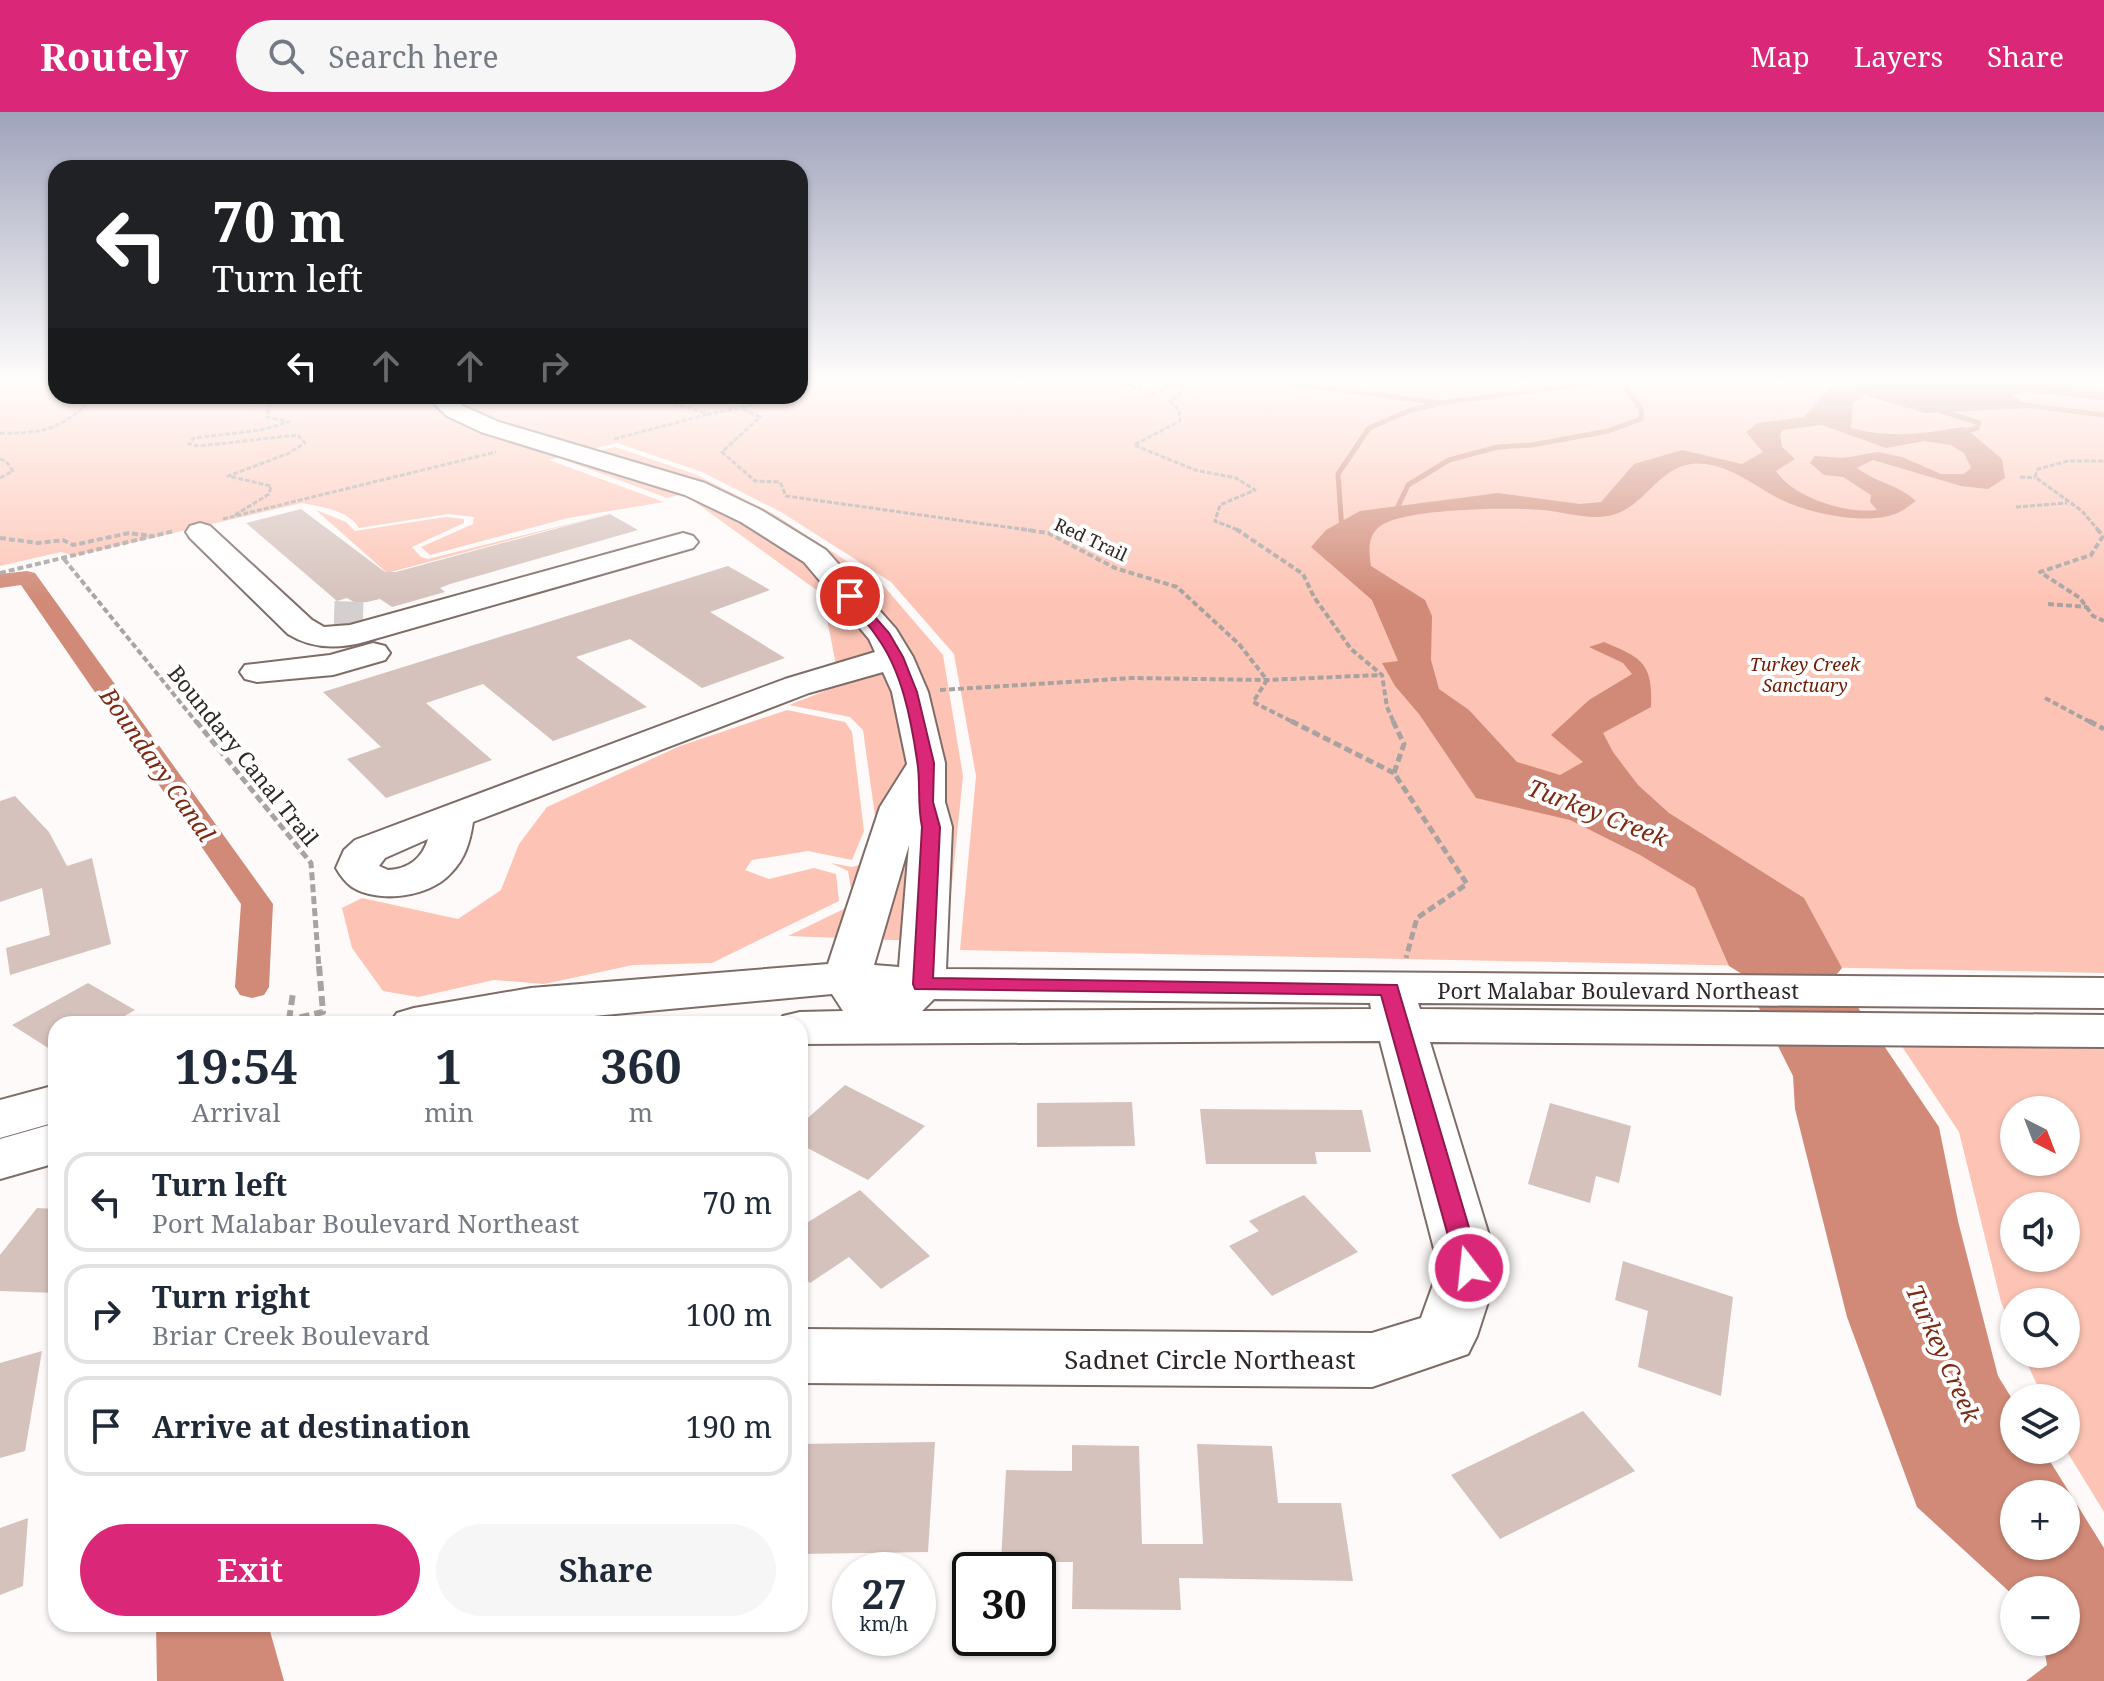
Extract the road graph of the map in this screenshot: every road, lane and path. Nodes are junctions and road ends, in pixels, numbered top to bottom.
1 (288, 453) edge
2 (491, 453) edge
3 (584, 453) edge
4 (723, 453) edge
5 (1154, 453) edge
6 (0, 459) edge
7 (2104, 461) edge
8 (2020, 477) dead end
9 (0, 478) edge
10 (2037, 478) junction
11 (2068, 502) junction
12 (2016, 507) dead end
13 (231, 517) junction
14 (201, 527) junction
15 (155, 536) junction
16 (725, 536) junction
17 (0, 538) edge
18 (64, 559) junction
19 (0, 573) edge
20 (534, 594) junction
21 (2048, 604) dead end
22 (2089, 607) junction
23 (361, 620) junction
24 (293, 621) junction
25 (2104, 621) edge
26 (257, 672) dead end
27 (903, 674) junction
28 (1382, 675) junction
29 (1267, 680) junction
30 (2045, 698) dead end
31 (2104, 729) edge
32 (926, 763) junction
33 (1394, 773) junction
34 (454, 815) dead end
35 (847, 978) junction
36 (922, 984) junction
37 (293, 993) dead end
38 (2104, 993) edge
39 (1400, 1001) junction
40 (2014, 1011) junction
41 (290, 1016) edge
42 (309, 1016) edge
43 (461, 1016) edge
44 (877, 1027) junction
45 (808, 1028) edge
46 (2104, 1031) edge
47 (48, 1105) edge
48 (0, 1119) edge
49 (48, 1145) edge
50 (0, 1159) edge
51 (808, 1356) edge

1 - 13 path
2 - 13 path
3 - 16 street
4 - 29 path, Red Trail
5 - 28 path
6 - 9 path
7 - 10 path
8 - 10 path
10 - 11 path
11 - 12 path
11 - 22 path
13 - 14 path
14 - 15 path
14 - 24 street
15 - 17 path
15 - 18 path
16 - 20 street
16 - 27 street
18 - 19 path
18 - 42 path, Boundary Canal Trail
20 - 23 street
20 - 26 street
21 - 22 path
22 - 25 path
23 - 24 street
23 - 24 street
27 - 29 path
27 - 32 street
27 - 34 street
28 - 29 path
28 - 33 path
29 - 33 path
30 - 31 path
32 - 35 street
32 - 36 street
33 - 39 path
35 - 36 street, Port Malabar Boulevard Northeast
35 - 43 street, Port Malabar Boulevard Northeast
35 - 44 street
36 - 39 street, Port Malabar Boulevard Northeast
36 - 44 street
37 - 41 path
38 - 40 street, Port Malabar Boulevard Northeast
39 - 40 street, Port Malabar Boulevard Northeast
39 - 44 street, Port Malabar Boulevard Northeast
39 - 51 street, Sadnet Circle Northeast
40 - 46 street, Port Malabar Boulevard Northeast
44 - 45 street, Port Malabar Boulevard Northeast
47 - 48 street
49 - 50 street

